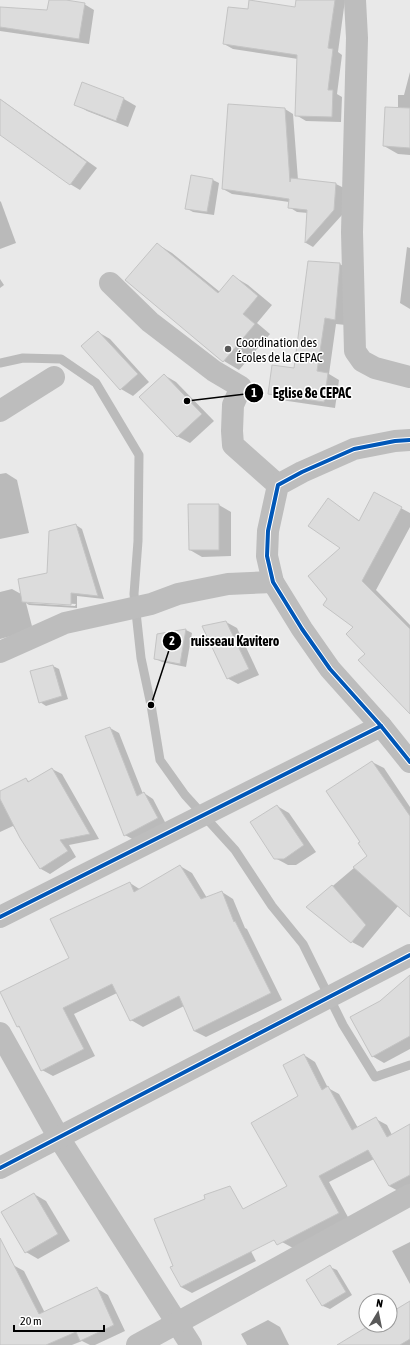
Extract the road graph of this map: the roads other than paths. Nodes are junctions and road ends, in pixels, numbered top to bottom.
1 (355, 0) edge
2 (110, 283) dead end
3 (54, 377) dead end
4 (410, 377) edge
5 (0, 411) edge
6 (410, 440) edge
7 (278, 485) junction
8 (273, 582) junction
9 (0, 652) edge
10 (381, 726) junction
11 (410, 762) edge
12 (0, 917) edge
13 (410, 955) edge
14 (0, 1033) edge
15 (59, 1138) junction
16 (0, 1168) edge
17 (410, 1195) edge
18 (176, 1324) junction
19 (137, 1345) edge
20 (190, 1345) edge

1 - 4 street
2 - 7 street
3 - 5 street
6 - 7 street
7 - 8 street
8 - 9 street
8 - 10 street
10 - 11 street
10 - 12 street
13 - 15 street
14 - 15 street
15 - 16 street
15 - 18 street
17 - 18 street
18 - 19 street
18 - 20 street

